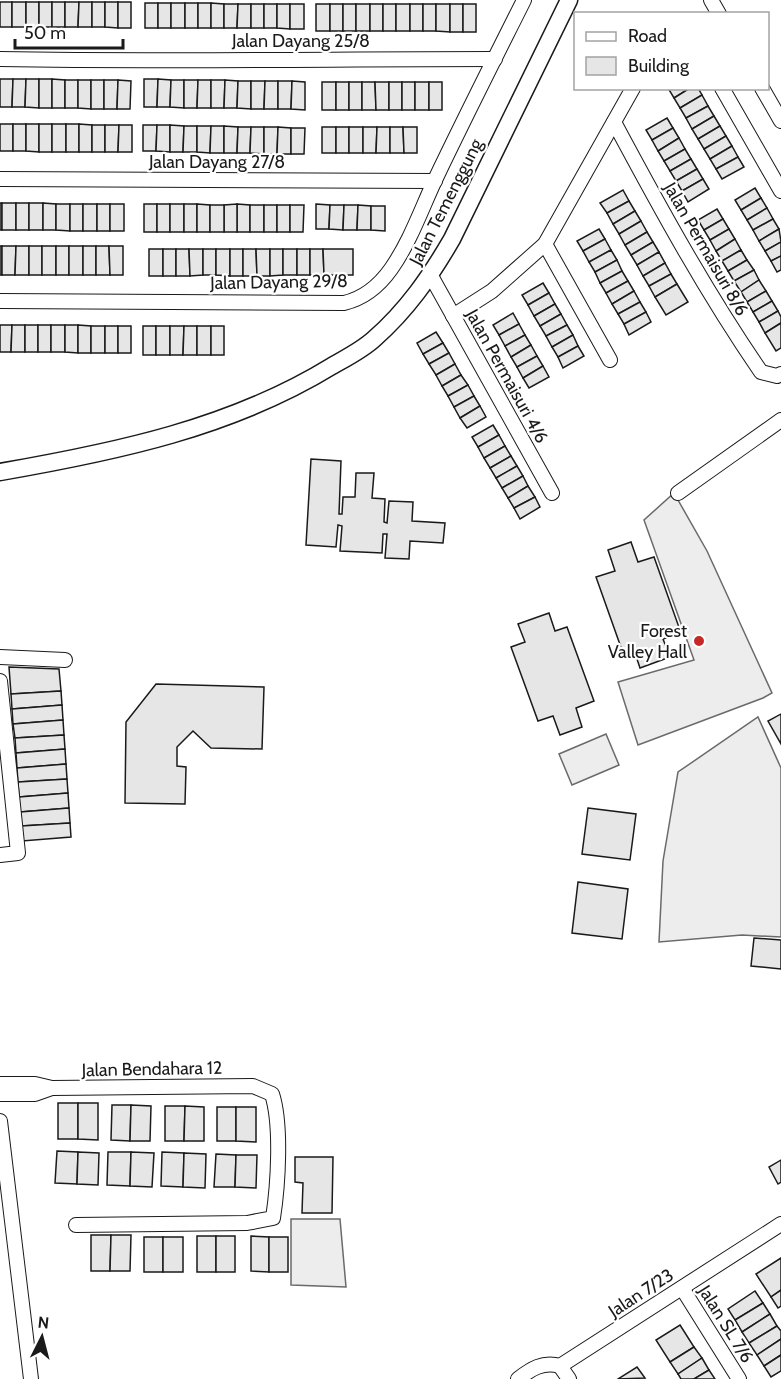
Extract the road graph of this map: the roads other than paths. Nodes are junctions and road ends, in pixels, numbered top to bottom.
1 (524, 0) edge
2 (569, 0) edge
3 (0, 59) edge
4 (495, 59) junction
5 (632, 90) edge
6 (723, 90) edge
7 (763, 90) edge
8 (781, 121) edge
9 (614, 122) junction
10 (0, 179) edge
11 (435, 181) junction
12 (781, 191) edge
13 (544, 244) junction
14 (431, 276) junction
15 (0, 302) edge
16 (453, 316) junction
17 (610, 360) dead end
18 (781, 374) edge
19 (781, 420) edge
20 (0, 472) edge
21 (552, 493) dead end
22 (678, 493) dead end
23 (0, 657) edge
24 (65, 660) dead end
25 (0, 681) edge
26 (0, 855) edge
27 (0, 1084) edge
28 (52, 1088) junction
29 (0, 1094) edge
30 (0, 1121) edge
31 (781, 1224) edge
32 (76, 1225) dead end
33 (682, 1288) junction
34 (560, 1366) junction
35 (31, 1379) edge
36 (518, 1379) edge
37 (569, 1379) edge
38 (739, 1379) edge

1 - 4 street, Jalan Dayang 29/8
2 - 14 street, Jalan Temenggung
3 - 4 street, Jalan Dayang 25/8
4 - 11 street, Jalan Dayang 29/8
5 - 9 street
6 - 12 street
7 - 8 street
9 - 13 street
9 - 18 street, Jalan Permaisuri 8/6
10 - 11 street, Jalan Dayang 27/8
11 - 15 street, Jalan Dayang 29/8
13 - 16 street
13 - 17 street
14 - 16 street, Jalan Permaisuri 4/6
14 - 20 street, Jalan Temenggung
16 - 21 street, Jalan Permaisuri 4/6
19 - 22 street
23 - 24 street
25 - 26 street
27 - 28 street, Jalan Bendahara 12
28 - 29 street, Jalan Bendahara 12
28 - 32 street, Jalan Bendahara 12
30 - 35 street
31 - 33 street, Jalan 7/23
33 - 34 street, Jalan 7/23
33 - 38 street, Jalan SL 7/6
34 - 36 street, Jalan 7/23
34 - 37 street

